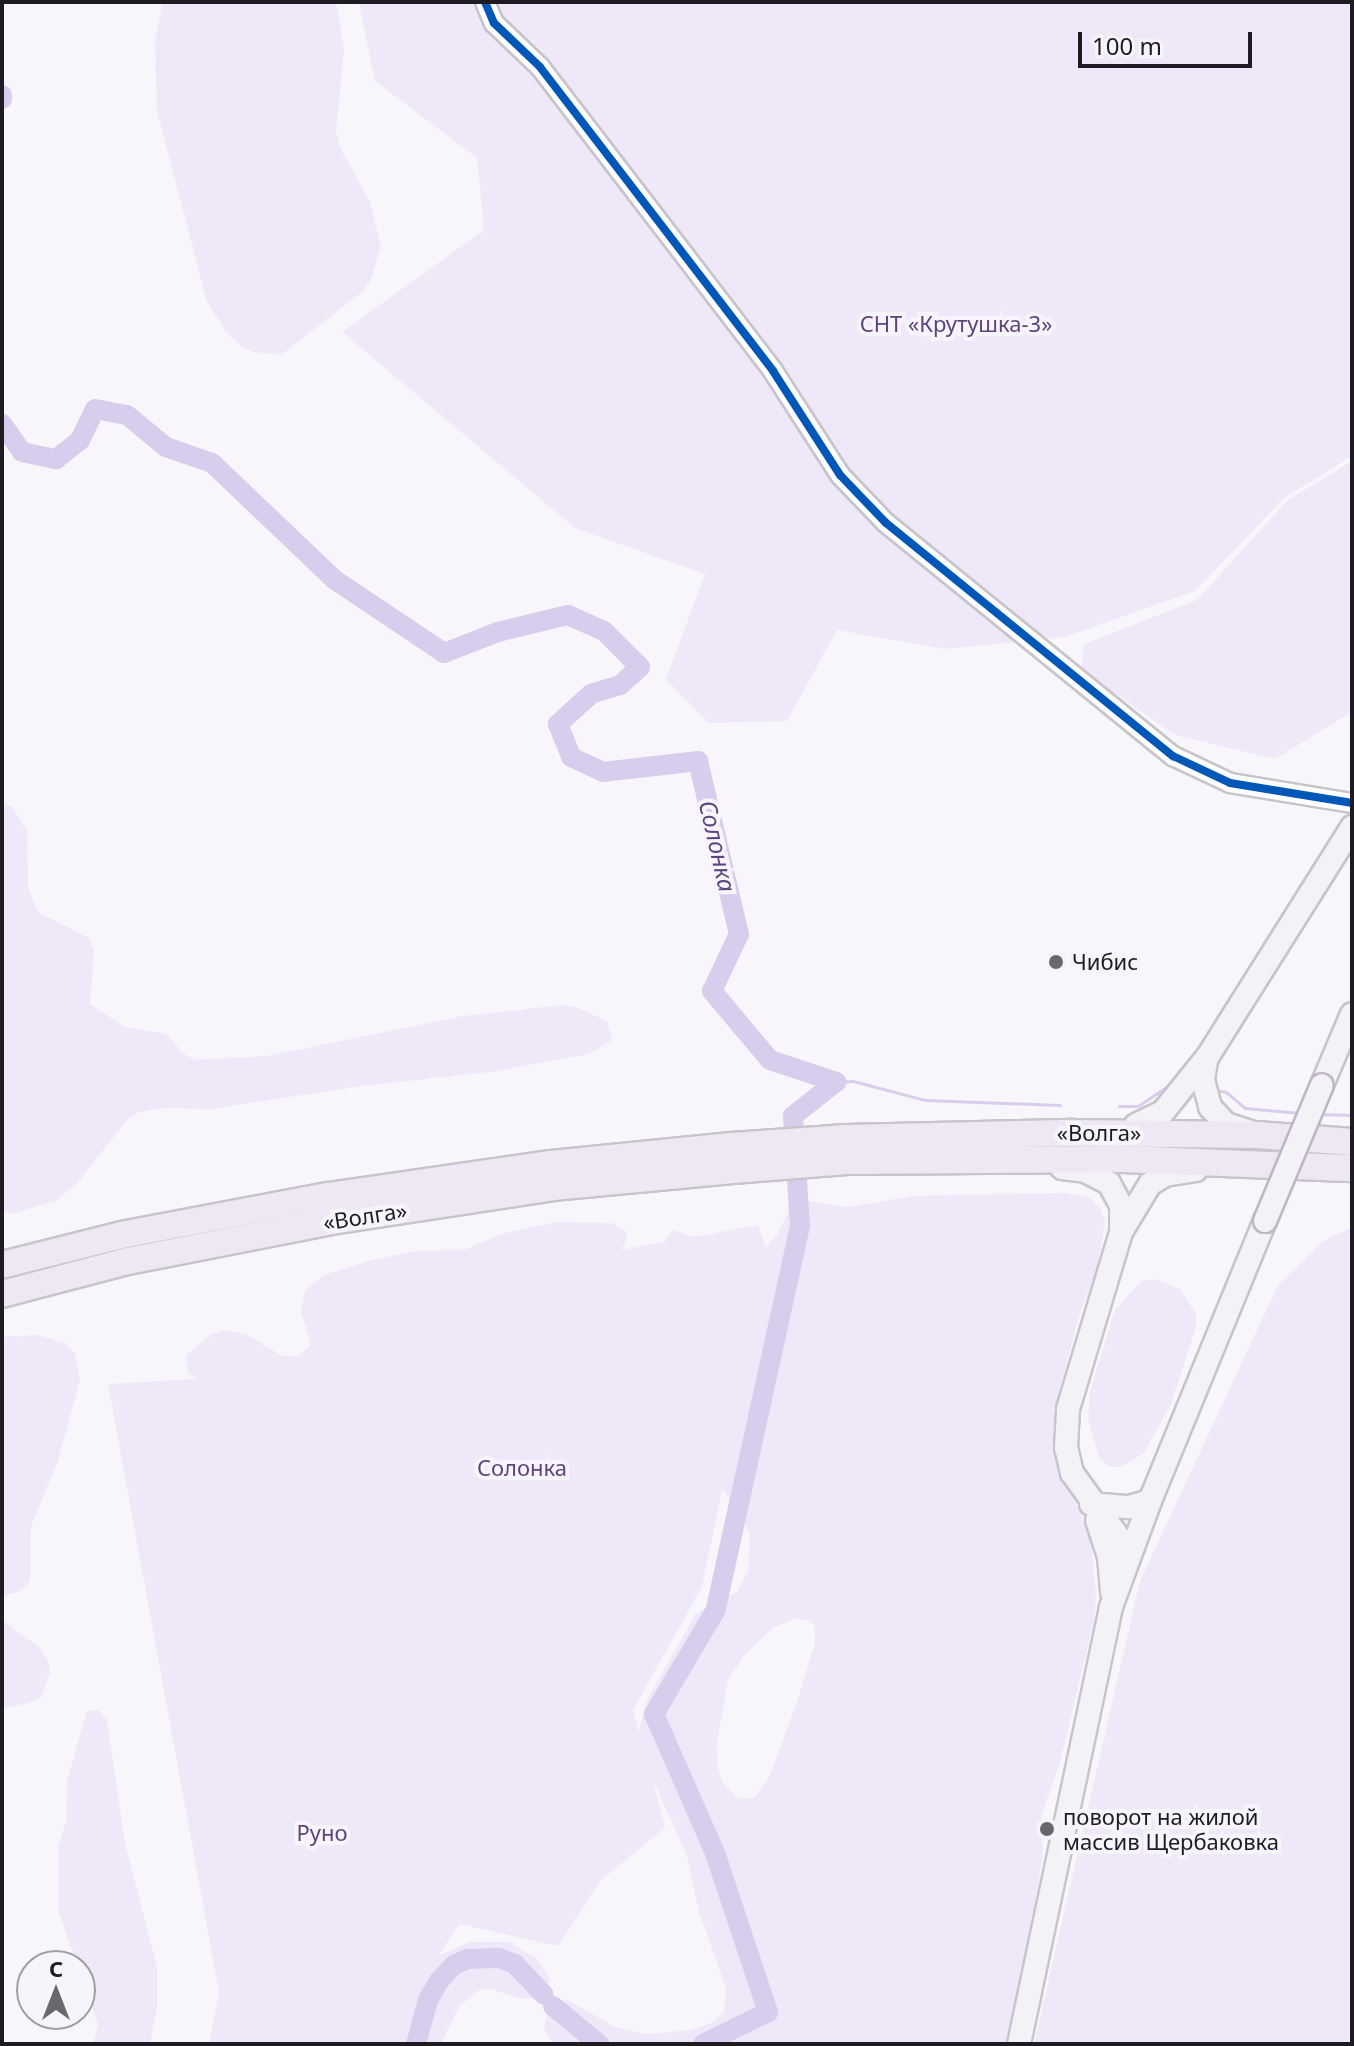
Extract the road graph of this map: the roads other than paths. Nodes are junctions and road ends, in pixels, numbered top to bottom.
1 (485, 2) edge
2 (1352, 803) edge
3 (1352, 827) edge
4 (1352, 1014) edge
5 (1208, 1056) junction
6 (1136, 1125) junction
7 (1248, 1131) junction
8 (1073, 1133) junction
9 (1352, 1142) edge
10 (846, 1149) junction
11 (732, 1158) junction
12 (1008, 1161) junction
13 (1254, 1163) junction
14 (1352, 1168) edge
15 (1121, 1232) junction
16 (2, 1265) edge
17 (2, 1294) edge
18 (1150, 1501) junction
19 (1091, 1504) junction
20 (1130, 1553) junction
21 (1111, 1607) junction
22 (1019, 2044) edge

1 - 2 street
3 - 5 main road
4 - 18 main road, bridge
5 - 6 main road
5 - 7 main road
6 - 7 main road
6 - 8 main road
7 - 8 highway, «Волга»
7 - 9 highway, «Волга»
8 - 10 highway, «Волга»
10 - 11 highway
10 - 12 highway, «Волга»
11 - 16 highway, «Волга»
11 - 17 highway, «Волга»
12 - 13 highway, «Волга»
12 - 15 main road
13 - 14 highway, «Волга»
13 - 15 main road
15 - 19 main road
18 - 19 main road
18 - 20 main road
19 - 20 main road
19 - 21 main road
20 - 21 main road
21 - 22 main road

